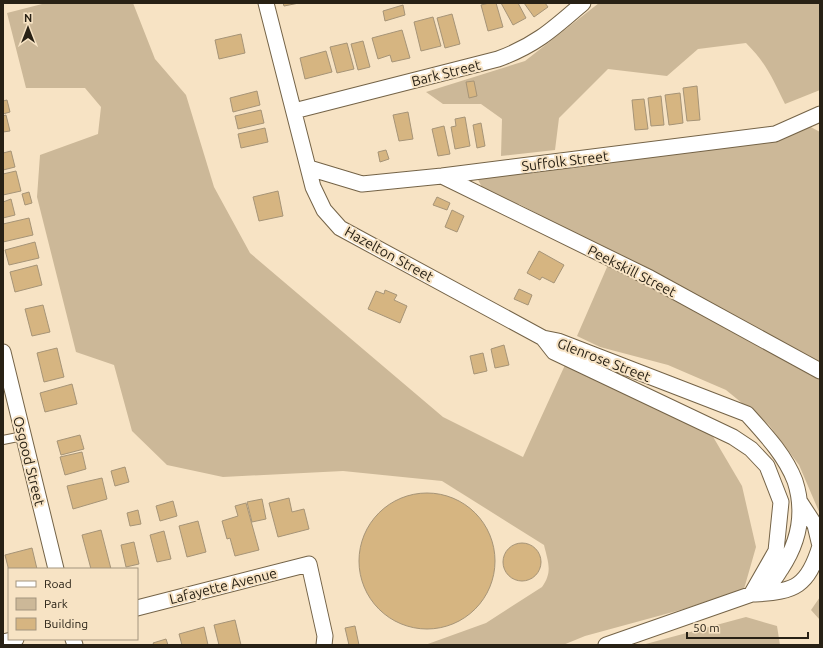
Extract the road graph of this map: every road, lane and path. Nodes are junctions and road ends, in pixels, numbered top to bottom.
1 (266, 3) edge
2 (583, 3) edge
3 (294, 111) junction
4 (820, 114) edge
5 (309, 168) junction
6 (442, 176) junction
7 (543, 338) junction
8 (3, 352) edge
9 (820, 371) edge
10 (23, 436) junction
11 (3, 440) edge
12 (800, 502) junction
13 (820, 546) edge
14 (56, 568) edge
15 (752, 594) junction
16 (138, 608) edge
17 (324, 645) edge
18 (606, 645) edge

1 - 3 street, Hazelton Street
2 - 3 street, Bark Street
3 - 5 street, Hazelton Street
4 - 6 street, Suffolk Street
5 - 6 street, Suffolk Street
5 - 7 street, Hazelton Street
6 - 9 street, Peekskill Street
7 - 12 street, Glenrose Street
7 - 15 street, Glenrose Street
8 - 10 street, Osgood Street
10 - 11 lane
10 - 14 street, Osgood Street
12 - 13 street
12 - 15 street, Glenrose Street
13 - 15 street
15 - 18 street, Glenrose Street
16 - 17 street, Lafayette Avenue

